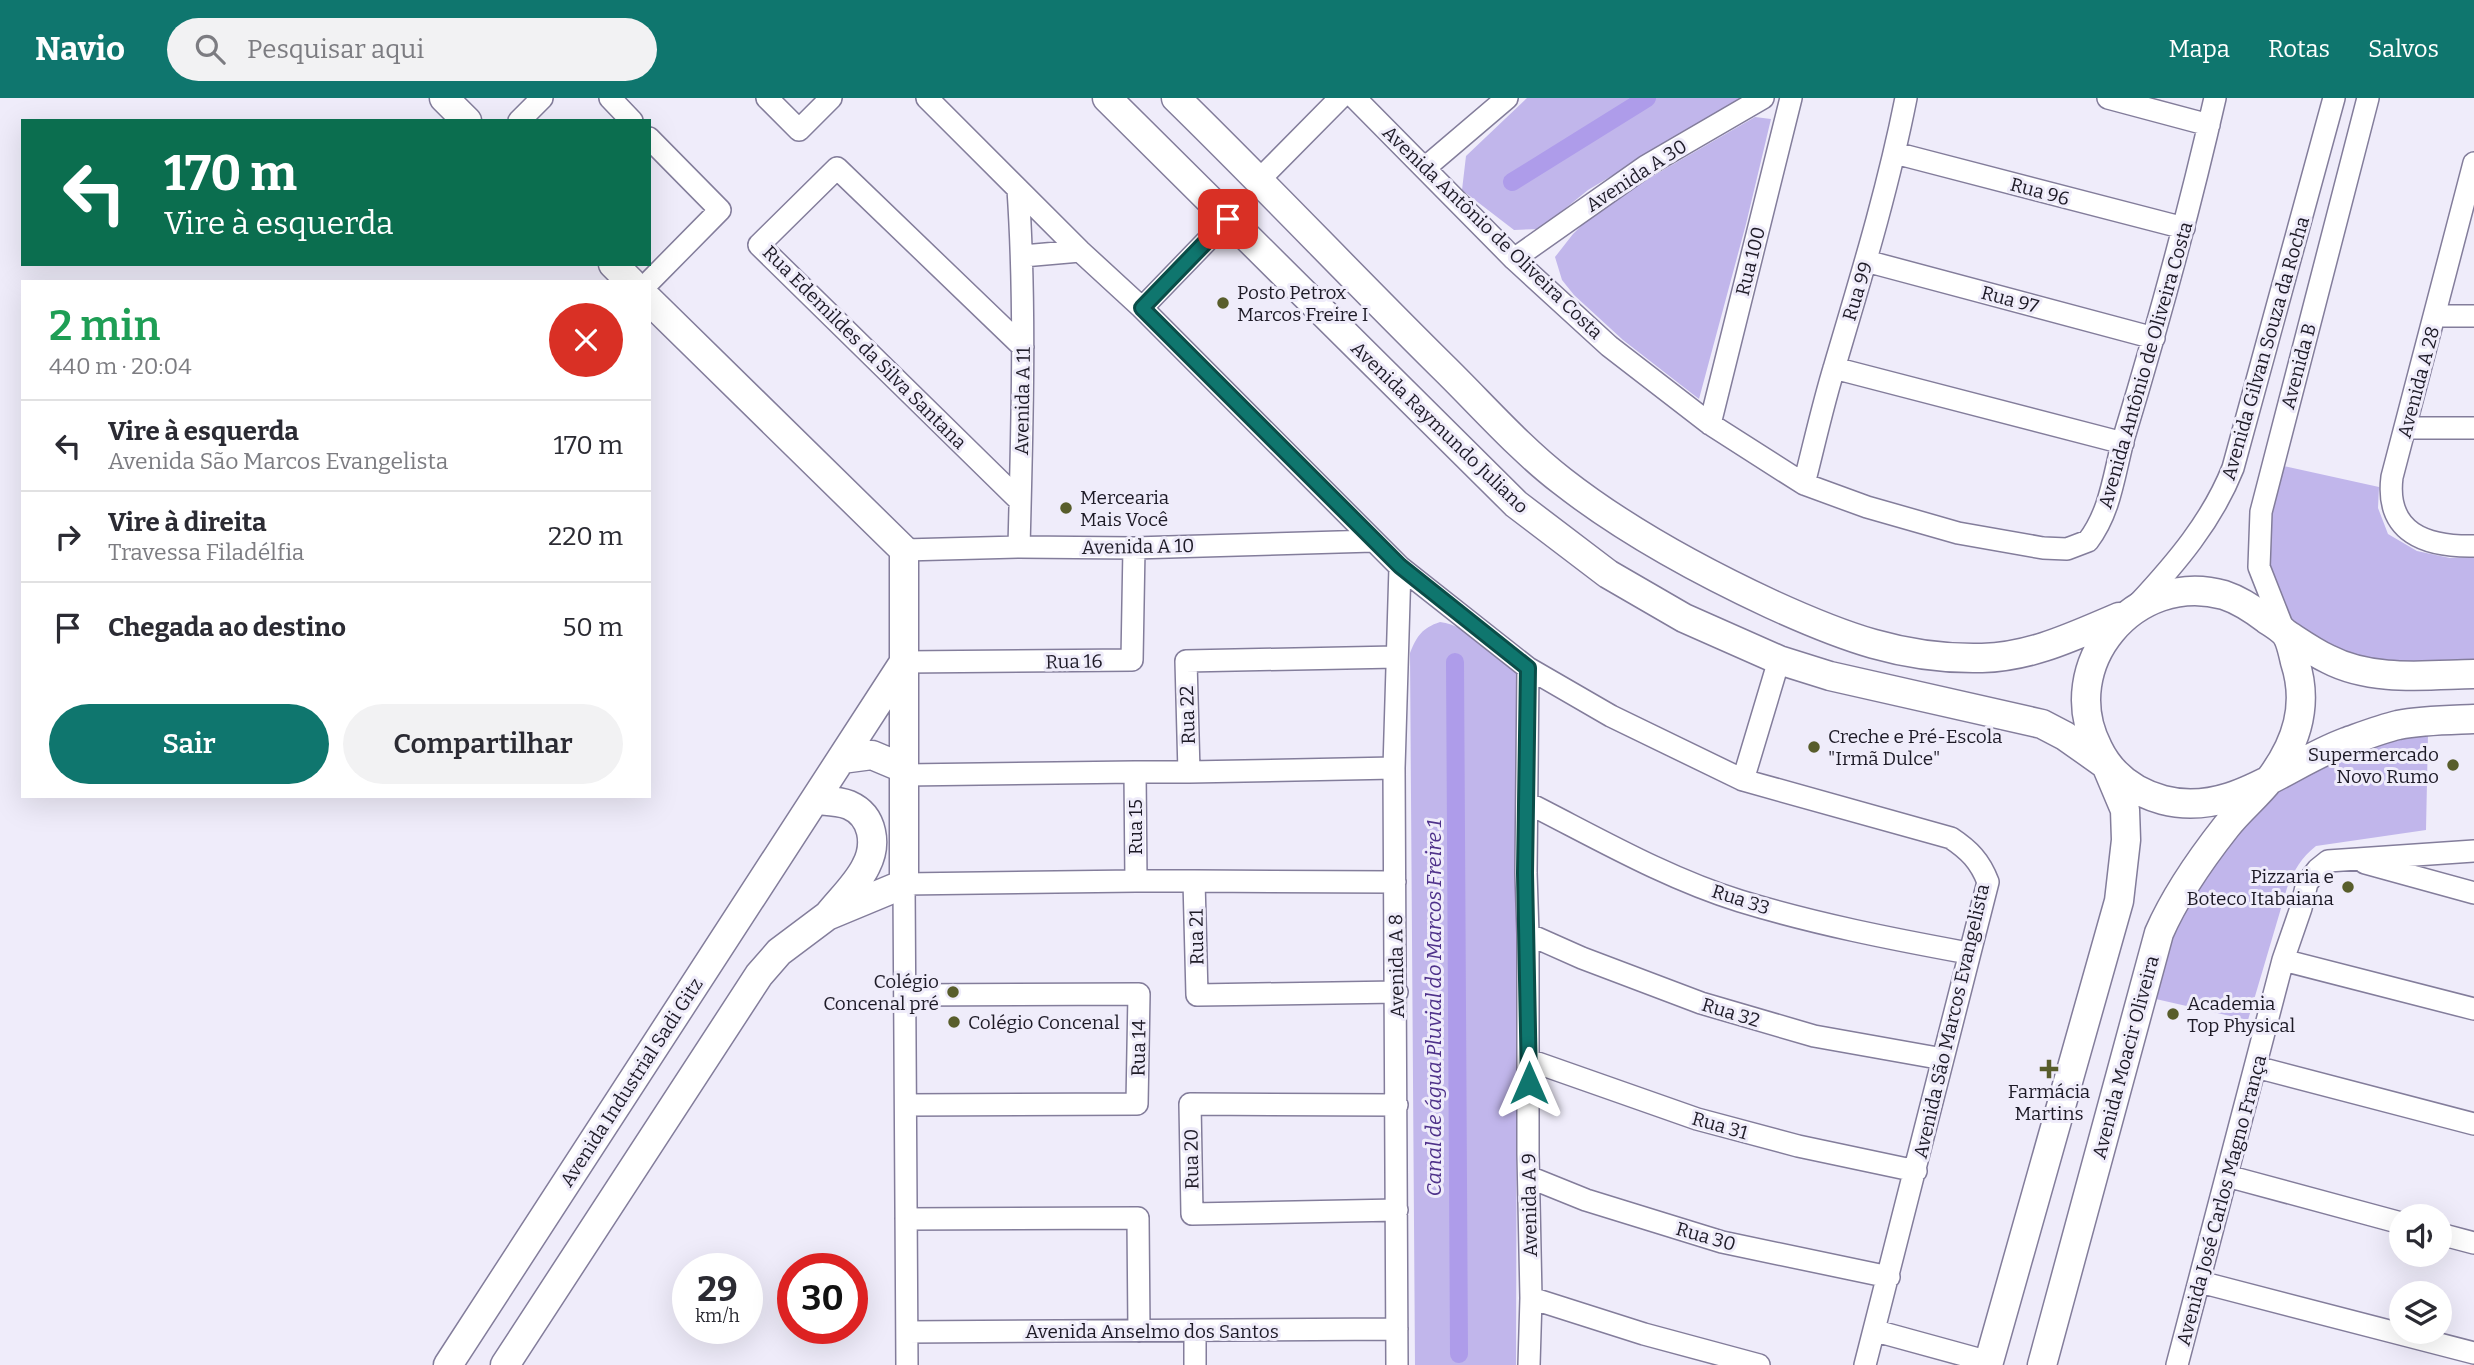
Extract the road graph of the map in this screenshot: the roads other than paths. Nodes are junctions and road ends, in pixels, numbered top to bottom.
1 (444, 98) edge
2 (542, 98) edge
3 (610, 98) edge
4 (767, 98) edge
5 (831, 98) edge
6 (927, 98) edge
7 (1107, 98) edge
8 (1176, 98) edge
9 (1340, 98) edge
10 (1355, 98) edge
11 (1507, 98) edge
12 (1763, 98) edge
13 (1791, 98) edge
14 (1906, 98) edge
15 (2108, 98) edge
16 (2215, 98) edge
17 (2334, 98) edge
18 (2368, 98) edge
19 (465, 119) edge
20 (521, 119) edge
21 (630, 119) edge
22 (2209, 125) junction
23 (651, 140) edge
24 (1895, 153) junction
25 (2474, 163) edge
26 (1426, 167) junction
27 (1259, 180) junction
28 (1018, 189) junction
29 (2469, 205) edge
30 (1228, 219) junction
31 (2184, 228) junction
32 (1080, 251) junction
33 (1023, 256) junction
34 (1514, 259) junction
35 (1866, 261) junction
36 (615, 266) edge
37 (629, 280) edge
38 (651, 280) edge
39 (651, 302) edge
40 (1142, 308) junction
41 (2435, 316) junction
42 (2474, 316) edge
43 (2154, 338) junction
44 (1023, 347) junction
45 (1834, 368) junction
46 (1710, 424) junction
47 (2407, 428) junction
48 (2474, 428) edge
49 (2123, 443) junction
50 (1804, 484) junction
51 (1020, 501) junction
52 (1373, 541) junction
53 (2474, 546) edge
54 (1019, 547) junction
55 (1134, 548) junction
56 (904, 550) junction
57 (1400, 566) junction
58 (2131, 611) junction
59 (2286, 633) junction
60 (1396, 657) junction
61 (1779, 660) junction
62 (904, 662) junction
63 (1528, 668) junction
64 (2474, 674) edge
65 (2474, 719) edge
66 (842, 760) junction
67 (2106, 765) junction
68 (1394, 768) junction
69 (904, 772) junction
70 (1135, 772) junction
71 (1189, 772) junction
72 (1743, 780) junction
73 (2269, 780) junction
74 (816, 800) junction
75 (1528, 803) junction
76 (2474, 851) edge
77 (2349, 859) junction
78 (1136, 881) junction
79 (1194, 881) junction
80 (1395, 882) junction
81 (904, 884) junction
82 (2474, 893) edge
83 (827, 916) junction
84 (1528, 934) junction
85 (1968, 953) junction
86 (2283, 960) junction
87 (1397, 992) junction
88 (905, 995) junction
89 (2474, 1009) edge
90 (1943, 1059) junction
91 (1529, 1060) junction
92 (2256, 1067) junction
93 (906, 1105) junction
94 (1397, 1105) junction
95 (2474, 1124) edge
96 (1916, 1171) junction
97 (2227, 1176) junction
98 (1529, 1177) junction
99 (1397, 1210) junction
100 (906, 1219) junction
101 (2389, 1220) edge
102 (2452, 1237) edge
103 (2474, 1243) edge
104 (1889, 1277) junction
105 (2200, 1282) junction
106 (1531, 1298) junction
107 (1397, 1329) junction
108 (1139, 1331) junction
109 (1195, 1331) junction
110 (1875, 1331) junction
111 (907, 1332) junction
112 (2474, 1353) edge
113 (1989, 1363) edge
114 (448, 1365) edge
115 (505, 1365) edge
116 (907, 1365) edge
117 (1195, 1365) edge
118 (1397, 1365) edge
119 (1529, 1365) edge
120 (1759, 1365) edge
121 (1865, 1365) edge
122 (2042, 1365) edge
123 (2177, 1365) edge

1 - 19 main road
2 - 20 street
3 - 21 street
4 - 5 street
6 - 28 street, Avenida São Marcos Evangelista
7 - 30 main road, Avenida Raymundo Juliano
8 - 27 main road
9 - 27 street
10 - 26 street, Avenida Antônio de Oliveira Costa
11 - 26 street
12 - 34 street, Avenida A 30
13 - 46 street, Rua 100
14 - 24 street, Rua 99
15 - 22 street
16 - 22 street, Avenida Antônio de Oliveira Costa
17 - 58 street, Avenida Gilvan Souza da Rocha
18 - 59 street, Avenida B
22 - 31 street, Avenida Antônio de Oliveira Costa
23 - 38 street
24 - 31 street, Rua 96
24 - 35 street, Rua 99
25 - 29 street, Avenida A 28
26 - 34 street, Avenida Antônio de Oliveira Costa
27 - 58 main road
28 - 32 street, Avenida São Marcos Evangelista
28 - 33 street, Avenida A 11
29 - 41 street, Avenida A 28
30 - 40 street
30 - 61 main road, Avenida Raymundo Juliano
31 - 43 street, Avenida Antônio de Oliveira Costa
32 - 33 street
32 - 40 street, Avenida São Marcos Evangelista
33 - 44 street, Avenida A 11
34 - 46 street, Avenida Antônio de Oliveira Costa
35 - 43 street, Rua 97
35 - 45 street, Rua 99
36 - 37 main road
39 - 56 main road
40 - 52 street, Avenida São Marcos Evangelista
41 - 42 street
41 - 47 street, Avenida A 28
43 - 49 street, Avenida Antônio de Oliveira Costa
44 - 51 street, Avenida A 11
44 - 51 street, Rua Edemildes da Silva Santana
45 - 49 street
45 - 50 street, Rua 99
46 - 50 street, Avenida Antônio de Oliveira Costa
47 - 48 street
47 - 53 street, Avenida A 28
49 - 50 street, Avenida Antônio de Oliveira Costa
51 - 54 street, Avenida A 11
52 - 55 street, Avenida A 10
52 - 57 street, Avenida São Marcos Evangelista
54 - 55 street, Avenida A 10
54 - 56 street, Avenida A 10
55 - 62 street, Rua 16
56 - 62 main road
57 - 60 street, Avenida A 8
57 - 63 street, Avenida São Marcos Evangelista
58 - 59 main road
58 - 67 main road
59 - 64 main road
59 - 73 main road
60 - 68 street, Avenida A 8
60 - 71 street, Rua 22
61 - 67 main road, Avenida Raymundo Juliano
61 - 72 street
62 - 66 main road, Avenida Industrial Sadi Gitz
62 - 69 main road
63 - 72 street, Avenida São Marcos Evangelista
63 - 75 street, Avenida A 9
65 - 73 main road
66 - 69 main road
66 - 74 main road, Avenida Industrial Sadi Gitz
67 - 73 main road
67 - 113 main road
68 - 71 street, Rua 22
68 - 80 street, Avenida A 8
69 - 70 street, Rua 15
69 - 81 main road
70 - 71 street
70 - 78 street, Rua 15
72 - 85 street, Avenida São Marcos Evangelista
73 - 122 main road, Avenida Moacir Oliveira
74 - 83 main road
74 - 114 main road, Avenida Industrial Sadi Gitz
75 - 84 street, Avenida A 9
75 - 85 street, Rua 33
76 - 77 street, Avenida José Carlos Magno França
77 - 82 street
77 - 86 street, Avenida José Carlos Magno França
78 - 79 street
78 - 81 street, Rua 15
79 - 80 street, Rua 21
79 - 87 street, Rua 21
80 - 87 street, Avenida A 8
81 - 83 main road
81 - 88 street
83 - 115 main road
84 - 90 street, Rua 32
84 - 91 street, Avenida A 9
85 - 90 street, Avenida São Marcos Evangelista
86 - 89 street
86 - 92 street, Avenida José Carlos Magno França
87 - 94 street, Avenida A 8
88 - 93 street
88 - 93 street, Rua 14
90 - 96 street, Avenida São Marcos Evangelista
91 - 96 street, Rua 31
91 - 98 street, Avenida A 9
92 - 95 street
92 - 97 street, Avenida José Carlos Magno França
93 - 100 street
94 - 99 street, Avenida A 8
94 - 99 street, Rua 20
96 - 104 street, Avenida São Marcos Evangelista
97 - 101 street
97 - 105 street, Avenida José Carlos Magno França
98 - 104 street, Rua 30
98 - 106 street, Avenida A 9
99 - 107 street, Avenida A 8
100 - 108 street
100 - 111 street
102 - 103 street
104 - 110 street, Avenida São Marcos Evangelista
105 - 112 street
105 - 123 street, Avenida José Carlos Magno França
106 - 119 street, Avenida A 9
106 - 120 street
107 - 109 street, Avenida Anselmo dos Santos
107 - 118 street, Avenida A 8
108 - 109 street, Avenida Anselmo dos Santos
108 - 111 street, Avenida Anselmo dos Santos
109 - 117 street
110 - 113 street
110 - 121 street, Avenida São Marcos Evangelista
111 - 116 street

